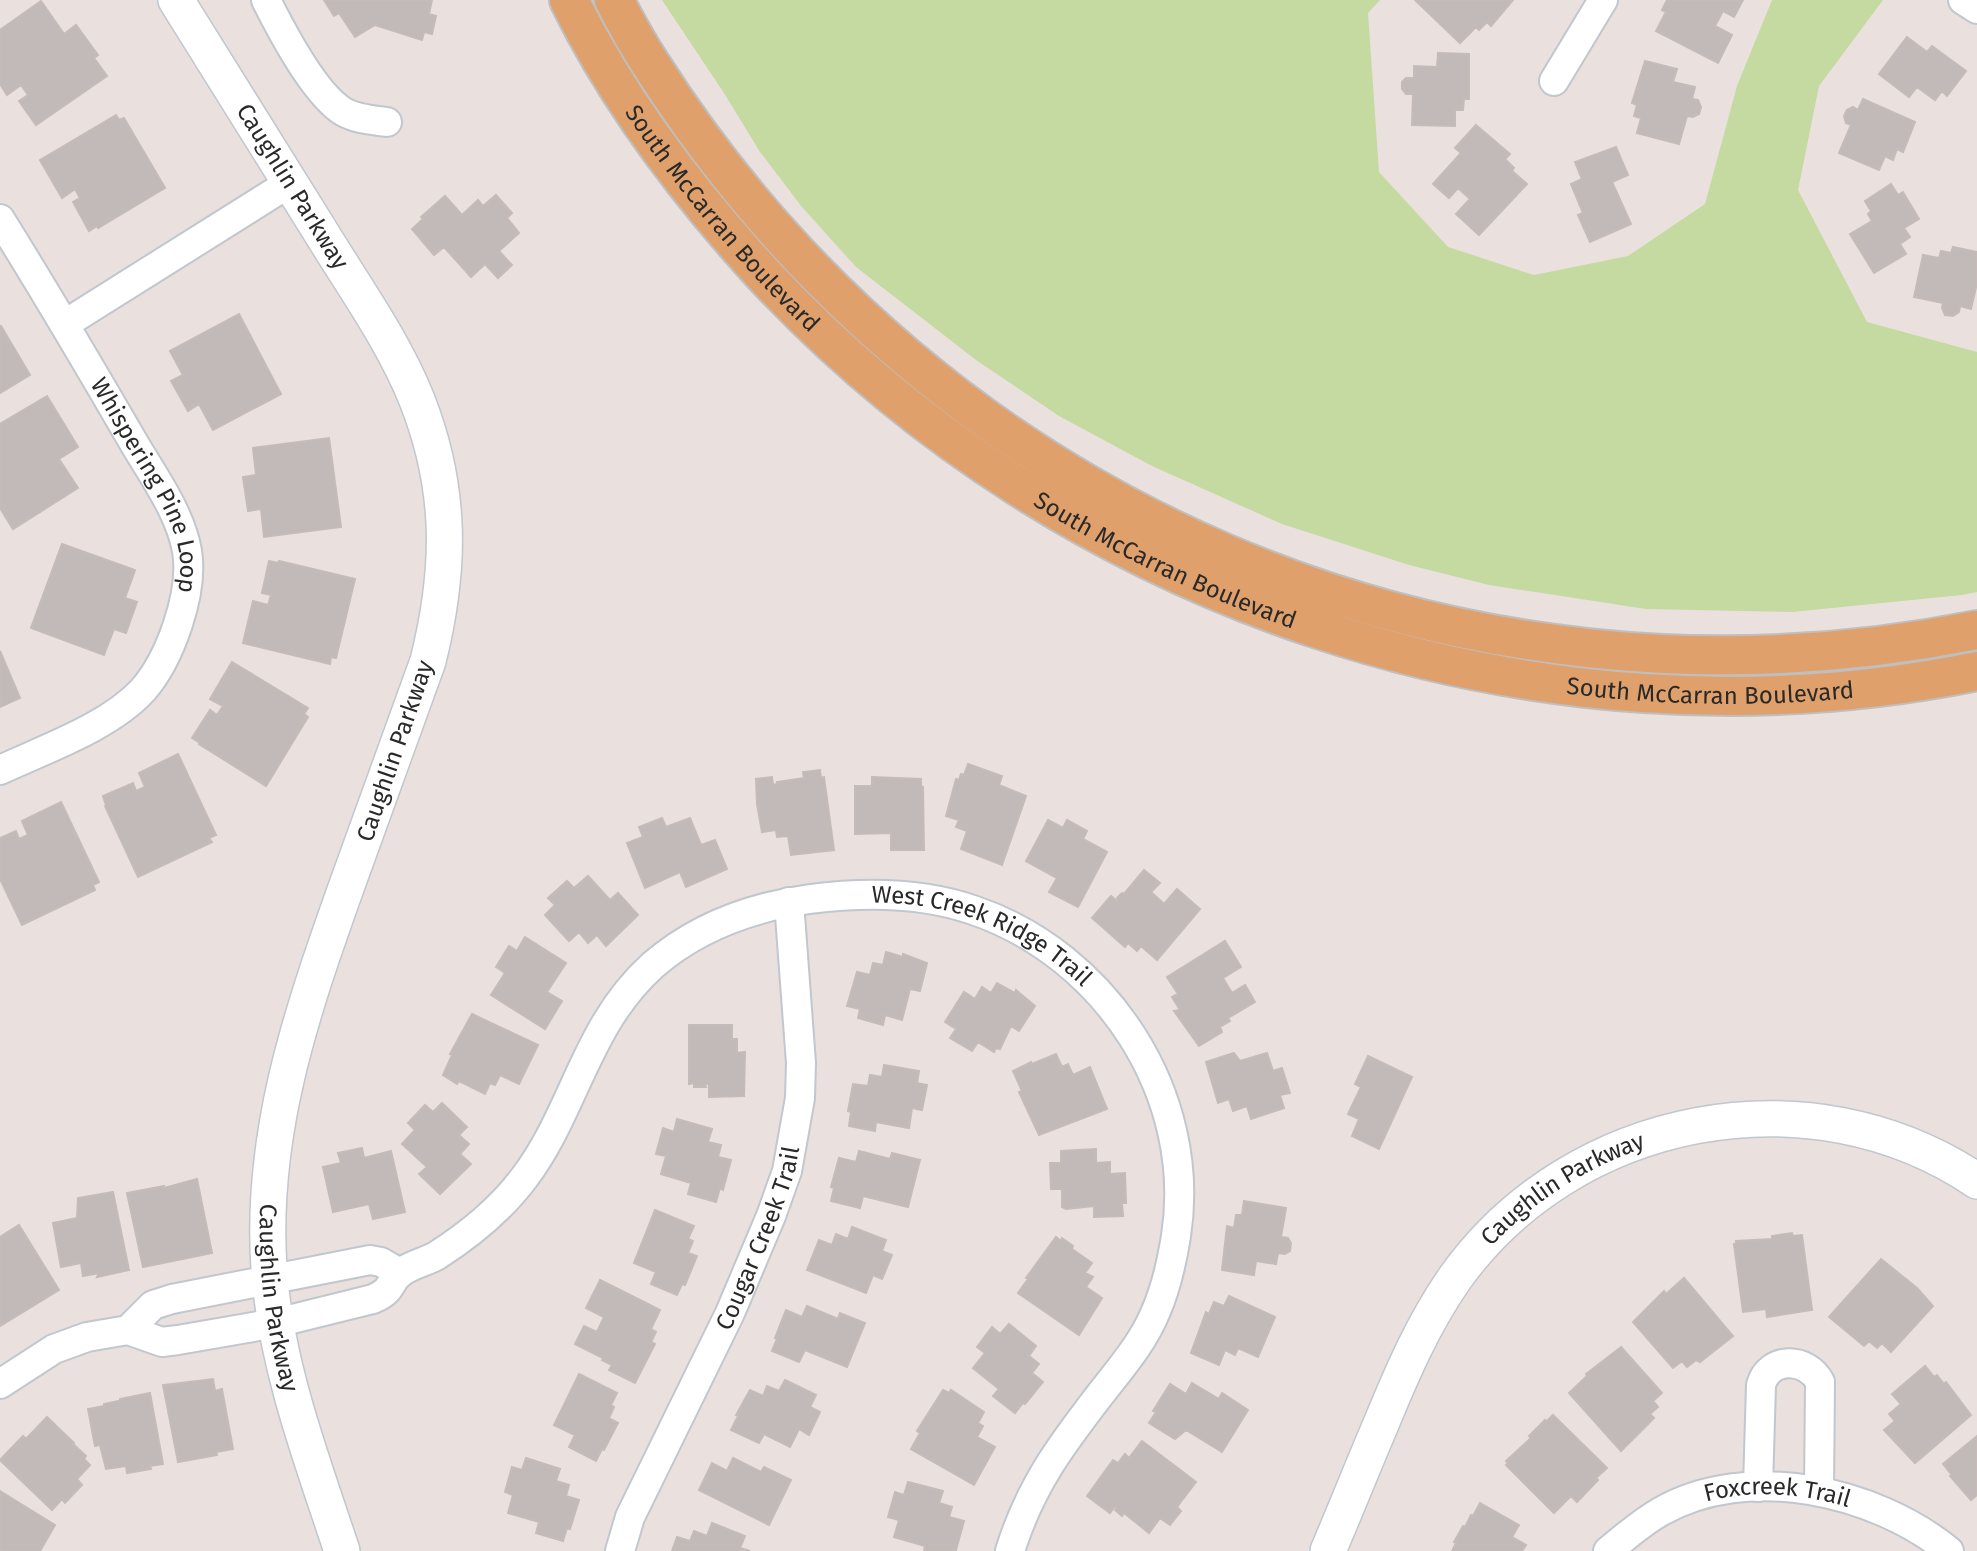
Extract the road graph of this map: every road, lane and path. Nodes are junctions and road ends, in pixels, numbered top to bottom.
1 (176, 0) edge
2 (266, 0) edge
3 (569, 0) edge
4 (614, 0) edge
5 (1603, 0) edge
6 (1963, 0) edge
7 (1977, 9) edge
8 (1554, 81) dead end
9 (387, 122) dead end
10 (291, 182) junction
11 (0, 219) edge
12 (65, 324) junction
13 (1977, 629) edge
14 (1977, 671) edge
15 (0, 770) edge
16 (789, 902) junction
17 (1977, 1181) edge
18 (400, 1273) junction
19 (270, 1280) junction
20 (276, 1322) junction
21 (128, 1329) junction
22 (0, 1384) edge
23 (1758, 1487) junction
24 (1819, 1490) junction
25 (342, 1551) edge
26 (620, 1551) edge
27 (1010, 1551) edge
28 (1328, 1551) edge
29 (1608, 1551) edge
30 (1949, 1551) edge

1 - 10 street, Caughlin Parkway
2 - 9 street
3 - 14 main road, South McCarran Boulevard
4 - 13 main road, South McCarran Boulevard
5 - 8 street
6 - 7 street
10 - 12 street
10 - 19 street, Caughlin Parkway
11 - 12 street, Whispering Pine Loop
12 - 15 street, Whispering Pine Loop
16 - 18 street, West Creek Ridge Trail
16 - 26 street, Cougar Creek Trail
16 - 27 street, West Creek Ridge Trail
17 - 28 street, Caughlin Parkway
18 - 19 street
18 - 20 street, West Creek Ridge Trail
19 - 20 street, Caughlin Parkway
19 - 21 street
20 - 21 street, West Creek Ridge Trail
20 - 25 street, Caughlin Parkway
21 - 22 street
23 - 24 street, Foxcreek Trail
23 - 24 street
23 - 29 street, Foxcreek Trail
24 - 30 street, Foxcreek Trail

